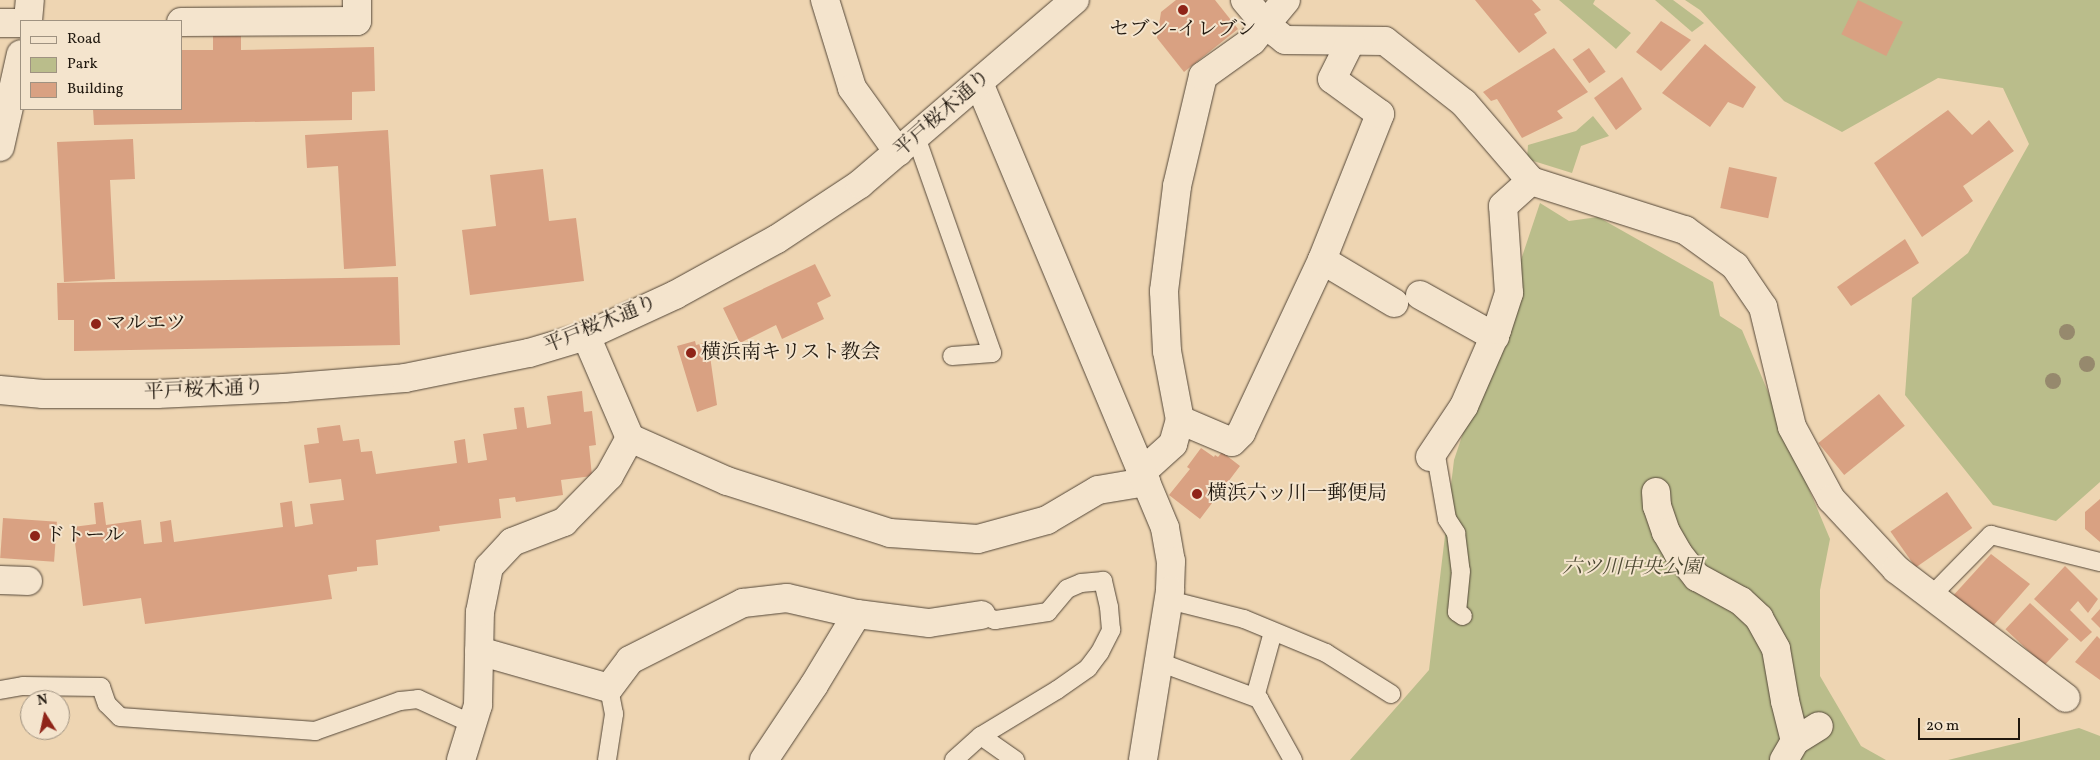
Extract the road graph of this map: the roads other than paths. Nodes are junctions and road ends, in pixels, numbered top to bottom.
1 (30, 0) edge
2 (357, 0) edge
3 (825, 0) edge
4 (1075, 0) edge
5 (1245, 0) edge
6 (1286, 0) edge
7 (28, 20) edge
8 (182, 22) edge
9 (0, 23) edge
10 (20, 23) edge
11 (1266, 25) junction
12 (1351, 41) junction
13 (20, 58) edge
14 (979, 83) junction
15 (907, 145) junction
16 (0, 147) edge
17 (1531, 181) junction
18 (1322, 260) junction
19 (1420, 295) dead end
20 (1394, 303) dead end
21 (586, 336) junction
22 (1495, 337) junction
23 (952, 356) dead end
24 (0, 390) edge
25 (1180, 420) junction
26 (630, 438) junction
27 (1432, 454) joint
28 (1144, 477) junction
29 (1656, 492) dead end
30 (2100, 562) edge
31 (0, 580) edge
32 (28, 581) dead end
33 (1931, 596) junction
34 (1169, 600) junction
35 (856, 614) junction
36 (981, 615) joint
37 (1463, 616) dead end
38 (1273, 632) junction
39 (479, 651) junction
40 (1159, 662) junction
41 (609, 688) junction
42 (0, 690) edge
43 (1390, 694) dead end
44 (1255, 697) junction
45 (2066, 698) dead end
46 (472, 724) junction
47 (1819, 726) dead end
48 (981, 736) junction
49 (1789, 750) edge
50 (461, 760) edge
51 (607, 760) edge
52 (764, 760) edge
53 (954, 760) edge
54 (1015, 760) edge
55 (1143, 760) edge
56 (1293, 760) edge

1 - 7 street
2 - 8 street
3 - 15 street
4 - 14 street, 平戸桜木通り
5 - 11 street
6 - 11 street
9 - 10 street
11 - 12 street
11 - 25 street
12 - 17 street
12 - 18 street
13 - 16 street
14 - 15 street, 平戸桜木通り
14 - 28 street
15 - 21 street, 平戸桜木通り
15 - 23 lane
17 - 22 street
17 - 33 street
18 - 20 street
18 - 25 street
19 - 22 street
21 - 24 street, 平戸桜木通り
21 - 26 street
22 - 27 street
25 - 28 street
26 - 28 street
26 - 39 street
27 - 37 lane
28 - 34 street
29 - 49 street
30 - 33 lane
31 - 32 street
33 - 45 street
34 - 38 lane
34 - 40 street
35 - 36 street
35 - 41 street
35 - 52 street
36 - 48 lane
38 - 43 lane
38 - 44 lane
39 - 41 street
39 - 46 street
40 - 44 lane
40 - 55 street
41 - 51 lane
42 - 46 lane
44 - 56 lane
46 - 50 street
47 - 49 street
48 - 53 lane
48 - 54 lane

